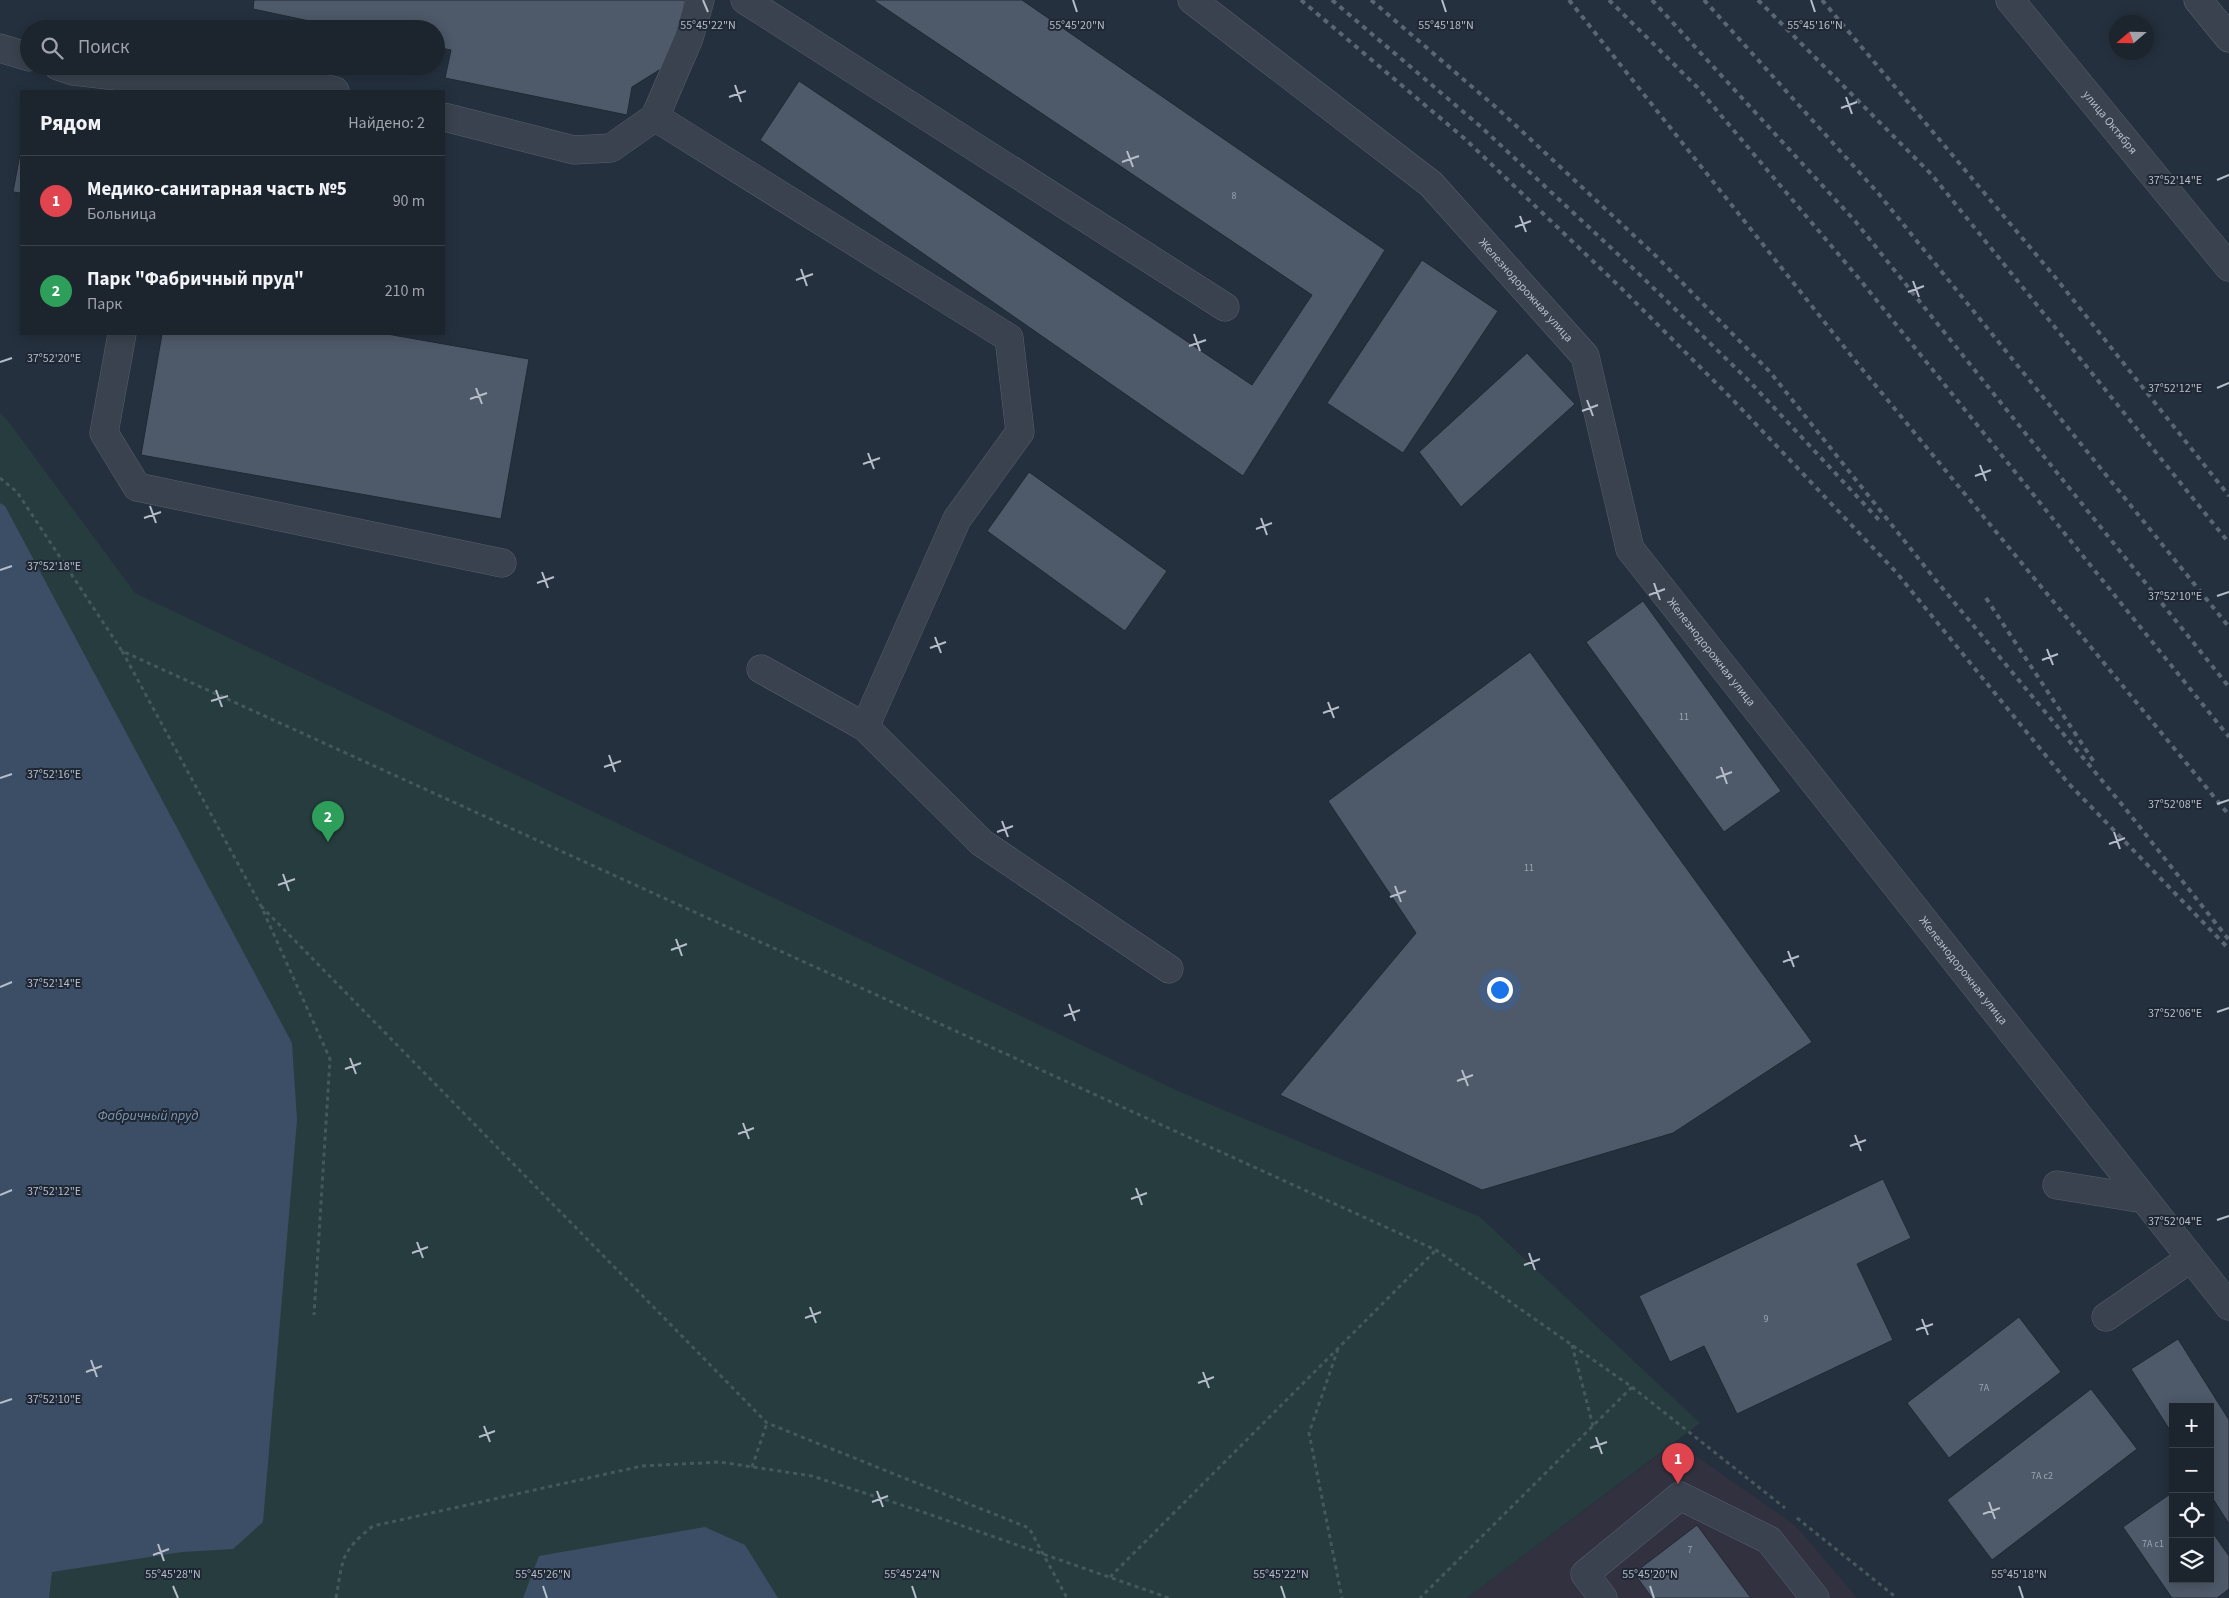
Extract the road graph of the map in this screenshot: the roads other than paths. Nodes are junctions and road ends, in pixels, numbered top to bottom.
1 (700, 0) edge
2 (745, 0) edge
3 (1192, 0) edge
4 (2010, 0) edge
5 (2198, 0) edge
6 (2229, 38) edge
7 (0, 48) edge
8 (20, 54) edge
9 (98, 75) edge
10 (166, 86) edge
11 (331, 90) edge
12 (445, 117) edge
13 (655, 117) junction
14 (2229, 267) edge
15 (1225, 307) dead end
16 (122, 335) edge
17 (502, 564) dead end
18 (761, 669) dead end
19 (865, 727) junction
20 (1169, 969) dead end
21 (2057, 1185) dead end
22 (2144, 1199) junction
23 (2191, 1258) junction
24 (2229, 1306) edge
25 (2106, 1317) dead end
26 (1603, 1598) edge
27 (1815, 1598) edge

1 - 13 street
2 - 15 street
3 - 22 street, Железнодорожная улица
4 - 14 street, улица Октября
5 - 6 street
7 - 8 street
9 - 10 street
10 - 11 street
12 - 13 street
13 - 19 street
16 - 17 street
18 - 19 street
19 - 20 street
21 - 22 street
22 - 23 street, Железнодорожная улица
23 - 24 street, Железнодорожная улица
23 - 25 street
26 - 27 street

